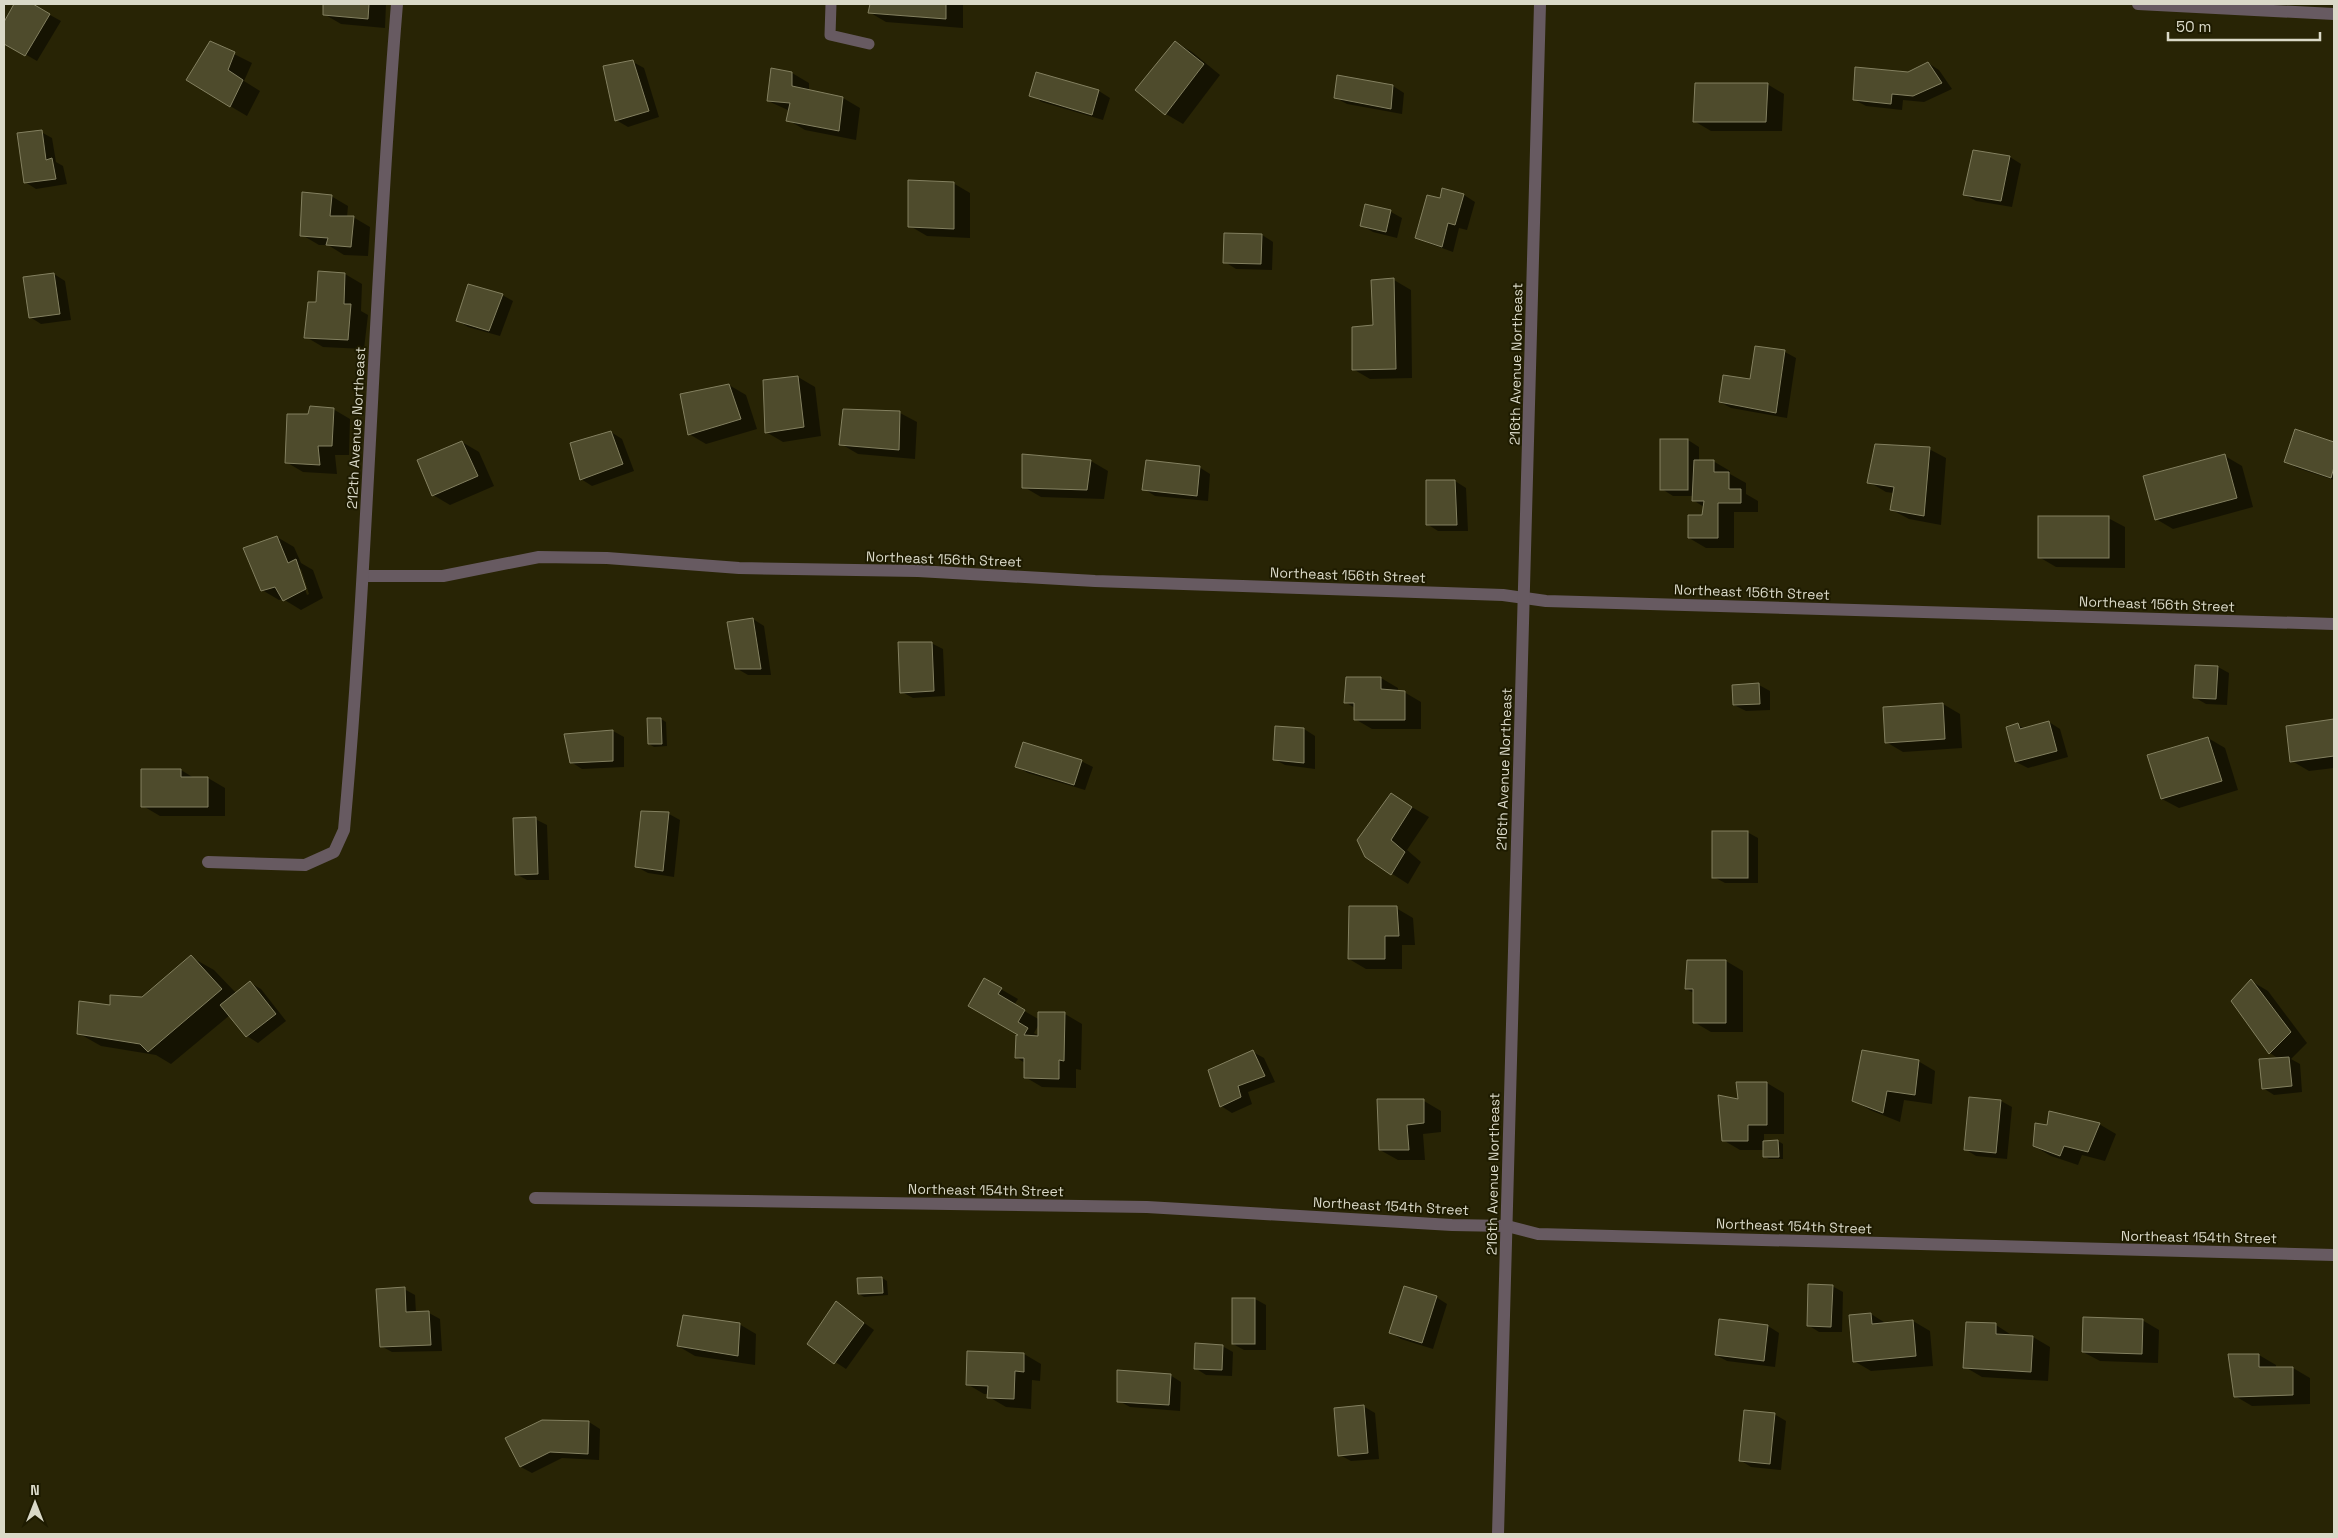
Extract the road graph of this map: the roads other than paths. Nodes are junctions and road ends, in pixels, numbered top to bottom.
1 (397, 4) edge
2 (831, 4) edge
3 (1540, 4) edge
4 (2138, 4) edge
5 (2334, 14) edge
6 (868, 44) dead end
7 (363, 576) junction
8 (1525, 598) junction
9 (2334, 624) edge
10 (208, 862) dead end
11 (535, 1198) dead end
12 (1507, 1226) junction
13 (2334, 1255) edge
14 (1498, 1534) edge

1 - 7 street, 212th Avenue Northeast
2 - 6 lane
3 - 8 street, 216th Avenue Northeast
4 - 5 street
7 - 8 street, Northeast 156th Street
7 - 10 street, 212th Avenue Northeast
8 - 9 street, Northeast 156th Street
8 - 12 street, 216th Avenue Northeast
11 - 12 street, Northeast 154th Street
12 - 13 street, Northeast 154th Street
12 - 14 street, 216th Avenue Northeast

